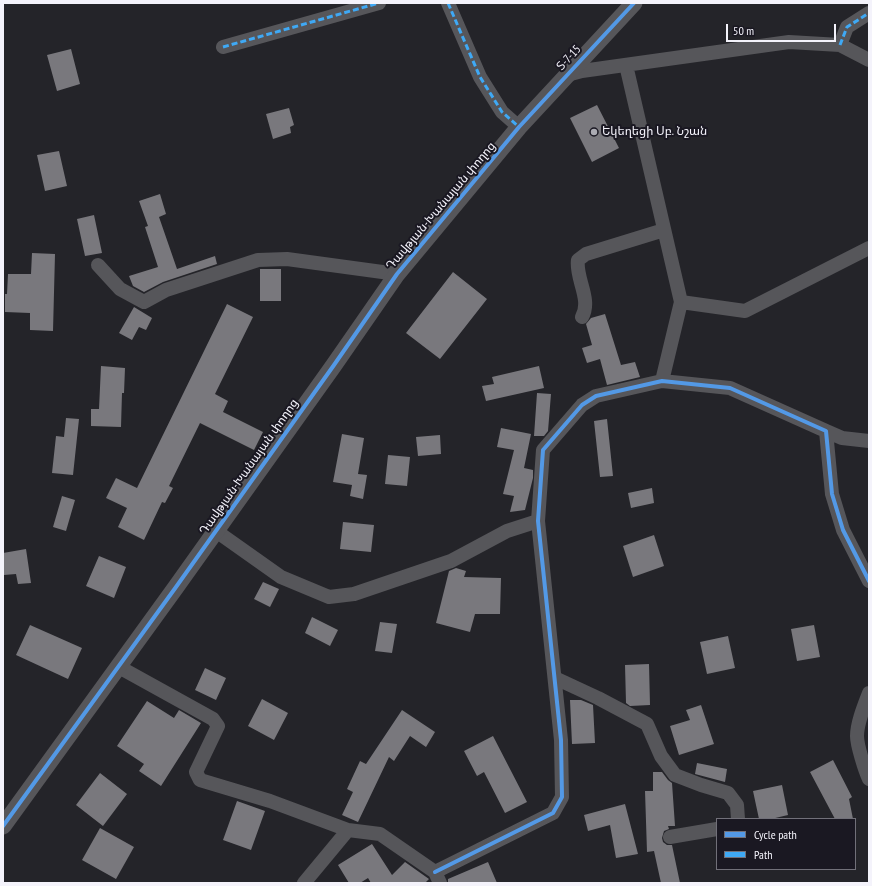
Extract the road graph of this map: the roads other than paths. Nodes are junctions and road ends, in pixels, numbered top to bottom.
1 (379, 3) edge
2 (448, 3) edge
3 (634, 3) edge
4 (869, 13) edge
5 (840, 45) junction
6 (222, 47) dead end
7 (869, 60) edge
8 (626, 65) junction
9 (567, 75) junction
10 (519, 127) junction
11 (664, 230) junction
12 (869, 248) edge
13 (98, 265) dead end
14 (397, 274) junction
15 (681, 302) junction
16 (582, 317) dead end
17 (662, 381) junction
18 (826, 431) junction
19 (869, 440) edge
20 (538, 521) junction
21 (216, 531) junction
22 (869, 581) edge
23 (119, 667) junction
24 (554, 678) junction
25 (869, 693) edge
26 (869, 779) edge
27 (738, 818) edge
28 (3, 826) edge
29 (716, 829) edge
30 (348, 830) junction
31 (670, 837) dead end
32 (437, 877) edge
33 (304, 883) edge

1 - 6 street
2 - 10 street
3 - 9 street, Տ-7-15 / Տ-7-15
4 - 5 street
5 - 7 street
5 - 8 street
8 - 9 street
8 - 11 street
9 - 10 street, Տ-7-15 / Տ-7-15
10 - 14 street, Դավթյան-Խանայան փողոց / Տ-7-15
11 - 15 street
11 - 16 street
12 - 15 street
13 - 14 street
14 - 21 street, Դավթյան-Խանայան փողոց / Տ-7-15
15 - 17 street
17 - 18 street
17 - 20 street
18 - 19 street
18 - 22 street
20 - 21 street
20 - 24 street
21 - 23 street, Դավթյան-Խանայան փողոց / Տ-7-15
23 - 28 street, Դավթյան-Խանայան փողոց / Տ-7-15
23 - 30 street
24 - 27 street
24 - 32 street
25 - 26 street
29 - 31 street
30 - 32 street
30 - 33 street

